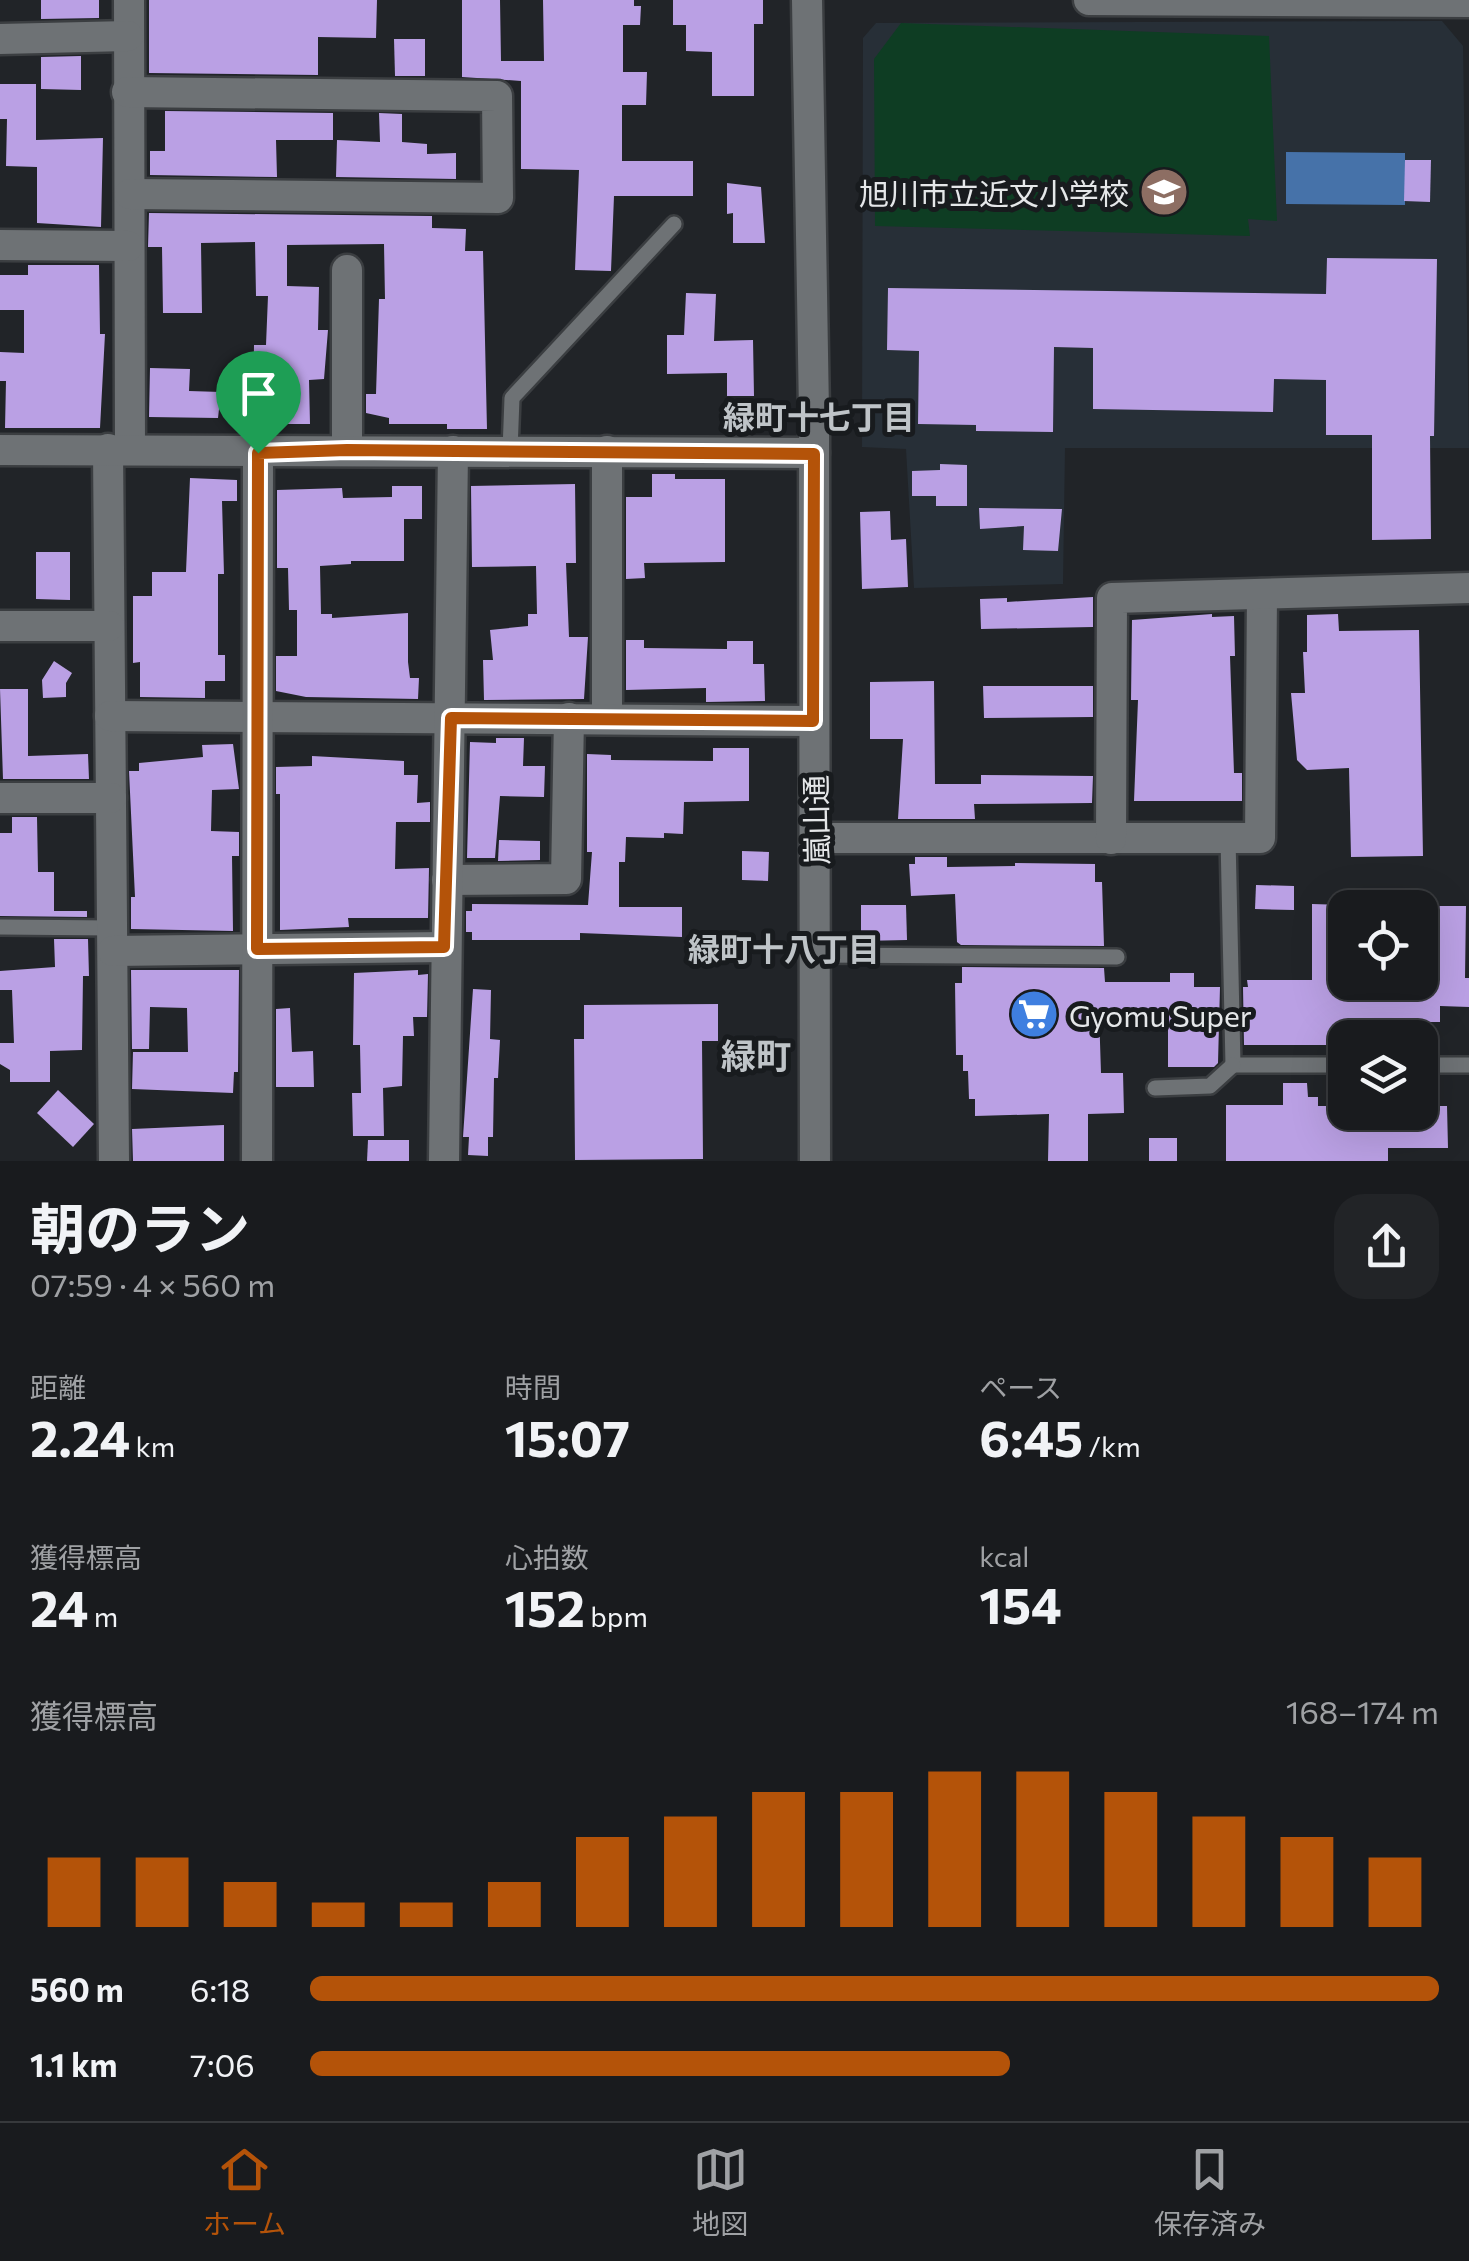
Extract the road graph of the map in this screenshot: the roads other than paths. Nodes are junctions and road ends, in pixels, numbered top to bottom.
1 (129, 0) edge
2 (807, 0) edge
3 (1089, 0) edge
4 (1156, 1) edge
5 (1469, 2) edge
6 (128, 36) junction
7 (0, 39) edge
8 (127, 92) junction
9 (130, 194) junction
10 (674, 224) dead end
11 (0, 245) edge
12 (128, 246) junction
13 (346, 270) dead end
14 (119, 449) junction
15 (0, 450) edge
16 (347, 450) junction
17 (606, 450) junction
18 (453, 451) junction
19 (510, 451) junction
20 (258, 453) junction
21 (814, 454) junction
22 (1469, 588) edge
23 (1262, 594) junction
24 (0, 626) edge
25 (109, 626) junction
26 (110, 716) junction
27 (451, 718) junction
28 (569, 718) junction
29 (607, 718) junction
30 (258, 719) junction
31 (813, 721) junction
32 (0, 798) edge
33 (111, 798) junction
34 (816, 838) junction
35 (1228, 838) junction
36 (1111, 839) junction
37 (447, 880) junction
38 (0, 927) edge
39 (112, 939) junction
40 (444, 947) junction
41 (257, 949) junction
42 (815, 955) junction
43 (1117, 957) dead end
44 (1328, 1065) edge
45 (1438, 1065) edge
46 (1469, 1065) edge
47 (1233, 1066) junction
48 (1156, 1088) dead end
49 (114, 1161) edge
50 (256, 1161) edge
51 (444, 1161) edge
52 (815, 1161) edge

1 - 6 street
2 - 21 street, 嵐山通
3 - 4 street
4 - 5 street
6 - 7 street
6 - 8 street
8 - 9 street
8 - 9 street
9 - 12 street
10 - 19 lane
11 - 12 street
12 - 14 street
13 - 16 street
14 - 15 street
14 - 20 street
14 - 25 street
16 - 18 street
16 - 20 street
17 - 19 street
17 - 21 street
17 - 29 street
18 - 19 street
18 - 27 street
20 - 30 street
21 - 31 street, 嵐山通
22 - 23 street
23 - 35 street
23 - 36 street
24 - 25 street
25 - 26 street
26 - 30 street
26 - 33 street
27 - 28 street
27 - 30 street
27 - 37 street
28 - 29 street
28 - 37 street
29 - 31 street
30 - 41 street
31 - 34 street, 嵐山通
32 - 33 street
33 - 39 street
34 - 36 street
34 - 42 street, 嵐山通
35 - 36 street
35 - 47 lane
37 - 40 street
38 - 39 lane
39 - 41 street
39 - 49 street
40 - 41 street
40 - 51 street
41 - 50 street
42 - 43 lane
42 - 52 street, 嵐山通
44 - 47 lane
45 - 46 lane
47 - 48 lane

